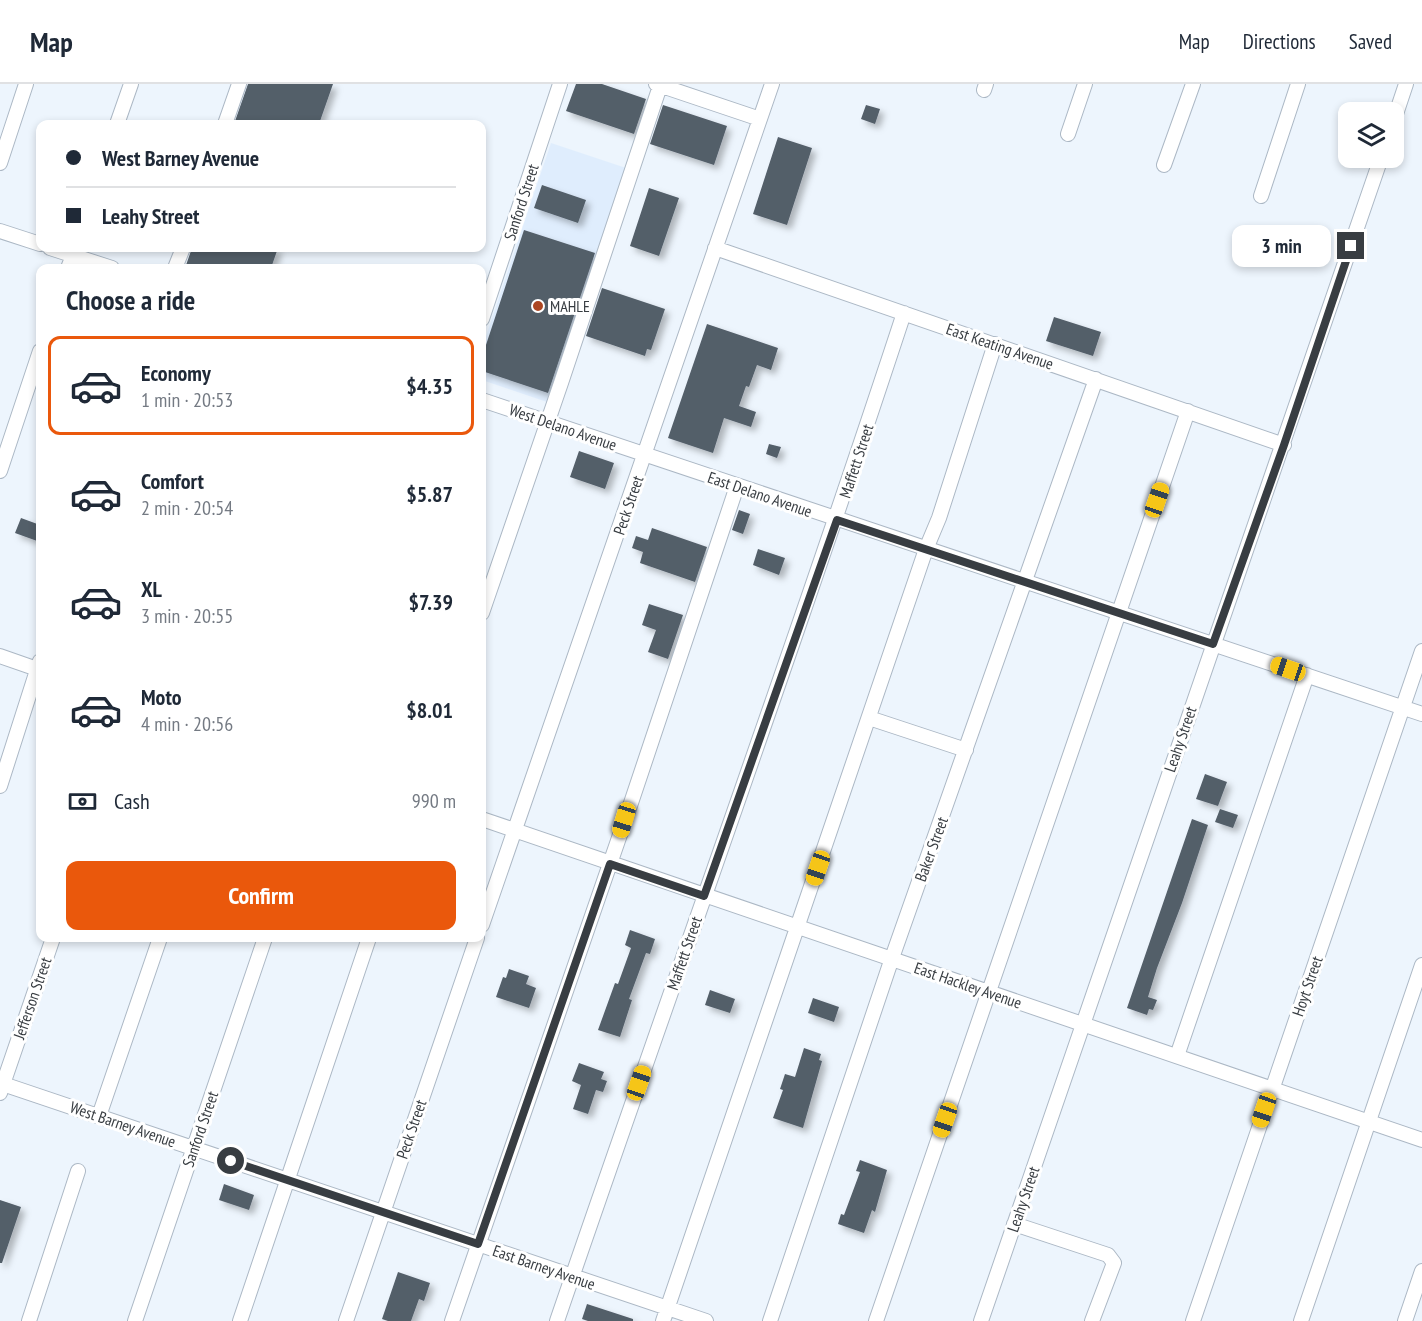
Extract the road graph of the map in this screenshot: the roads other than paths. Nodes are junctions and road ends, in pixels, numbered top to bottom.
1 (26, 84) edge
2 (131, 84) edge
3 (239, 84) edge
4 (560, 84) edge
5 (772, 84) edge
6 (1085, 84) edge
7 (1193, 84) edge
8 (1298, 84) edge
9 (1406, 84) edge
10 (658, 85) edge
11 (1400, 102) edge
12 (760, 119) junction
13 (118, 120) edge
14 (226, 120) edge
15 (1068, 134) dead end
16 (0, 163) edge
17 (1164, 165) dead end
18 (1378, 168) edge
19 (1261, 196) dead end
20 (0, 231) edge
21 (36, 243) edge
22 (715, 248) junction
23 (72, 257) edge
24 (97, 264) edge
25 (486, 307) edge
26 (904, 313) junction
27 (995, 344) junction
28 (36, 363) edge
29 (1096, 379) junction
30 (486, 401) edge
31 (1188, 411) junction
32 (546, 422) junction
33 (1284, 445) junction
34 (645, 455) junction
35 (0, 471) edge
36 (737, 486) junction
37 (837, 520) junction
38 (926, 549) junction
39 (1026, 581) junction
40 (486, 601) edge
41 (1119, 612) junction
42 (1213, 644) junction
43 (1422, 651) edge
44 (0, 656) edge
45 (36, 666) edge
46 (1307, 675) junction
47 (36, 676) edge
48 (1403, 707) junction
49 (1422, 714) edge
50 (869, 718) junction
51 (966, 750) junction
52 (0, 786) edge
53 (486, 820) edge
54 (514, 831) junction
55 (610, 864) junction
56 (704, 896) junction
57 (486, 913) edge
58 (798, 927) junction
59 (52, 942) edge
60 (159, 942) edge
61 (264, 942) edge
62 (368, 942) edge
63 (476, 942) edge
64 (892, 958) junction
65 (1422, 965) edge
66 (989, 992) junction
67 (1082, 1023) junction
68 (1177, 1056) junction
69 (1, 1087) edge
70 (1272, 1089) junction
71 (99, 1116) junction
72 (1368, 1122) junction
73 (1422, 1140) edge
74 (194, 1148) junction
75 (78, 1171) dead end
76 (287, 1179) junction
77 (383, 1211) junction
78 (1014, 1224) junction
79 (478, 1244) junction
80 (1422, 1271) edge
81 (572, 1277) junction
82 (665, 1315) edge
83 (30, 1321) edge
84 (135, 1321) edge
85 (240, 1321) edge
86 (346, 1321) edge
87 (452, 1321) edge
88 (557, 1321) edge
89 (706, 1321) edge
90 (770, 1321) edge
91 (876, 1321) edge
92 (981, 1321) edge
93 (1092, 1321) edge
94 (1193, 1321) edge
95 (1300, 1321) edge
96 (1405, 1321) edge

1 - 16 street
2 - 13 street
3 - 14 street
4 - 25 street, Sanford Street
5 - 12 street, Peck Street
6 - 15 street
7 - 17 street
8 - 19 street
9 - 11 street
10 - 12 street
10 - 32 street
12 - 22 street, Peck Street
18 - 33 street, Leahy Street
20 - 21 street
22 - 26 street, East Keating Avenue
22 - 34 street, Peck Street
23 - 24 street
26 - 27 street, East Keating Avenue
26 - 37 street, Maffett Street
27 - 29 street, East Keating Avenue
27 - 38 street
28 - 35 street
29 - 31 street, East Keating Avenue
29 - 39 street, Baker Street
30 - 32 street, West Delano Avenue
31 - 33 street, East Keating Avenue
31 - 41 street
32 - 34 street, West Delano Avenue
32 - 40 street
33 - 42 street, Leahy Street
34 - 36 street, East Delano Avenue
34 - 54 street, Peck Street
36 - 37 street, East Delano Avenue
36 - 55 street
37 - 38 street, East Delano Avenue
37 - 56 street, Maffett Street
38 - 39 street, East Delano Avenue
38 - 50 street
39 - 41 street, East Delano Avenue
39 - 51 street, Baker Street
41 - 42 street, East Delano Avenue
41 - 66 street
42 - 46 street, East Delano Avenue
42 - 67 street, Leahy Street
43 - 48 street, Hoyt Street
44 - 45 street
46 - 48 street, East Delano Avenue
46 - 68 street
47 - 52 street
48 - 49 street, East Delano Avenue
48 - 70 street, Hoyt Street
50 - 51 street
50 - 58 street
51 - 64 street, Baker Street
53 - 54 street, East Hackley Avenue
54 - 55 street, East Hackley Avenue
54 - 57 street, Peck Street
55 - 56 street, East Hackley Avenue
55 - 79 street
56 - 58 street, East Hackley Avenue
56 - 81 street, Maffett Street
58 - 64 street, East Hackley Avenue
58 - 82 street
59 - 69 street, Jefferson Street
60 - 71 street
61 - 74 street, Sanford Street
62 - 76 street
63 - 77 street, Peck Street
64 - 66 street, East Hackley Avenue
64 - 90 street, Baker Street
65 - 72 street
66 - 67 street, East Hackley Avenue
66 - 91 street
67 - 68 street, East Hackley Avenue
67 - 78 street, Leahy Street
68 - 70 street, East Hackley Avenue
69 - 71 street, West Barney Avenue
70 - 72 street, East Hackley Avenue
70 - 94 street, Hoyt Street
71 - 74 street, West Barney Avenue
72 - 73 street, East Hackley Avenue
72 - 95 street
74 - 76 street, West Barney Avenue
74 - 84 street, Sanford Street
75 - 83 street
76 - 77 street, West Barney Avenue
76 - 85 street
77 - 79 street, East Barney Avenue
77 - 86 street, Peck Street
78 - 92 street, Leahy Street
78 - 93 street
79 - 81 street, East Barney Avenue
79 - 87 street
80 - 96 street
81 - 82 street, East Barney Avenue
81 - 88 street, Maffett Street
82 - 89 street, East Barney Avenue

